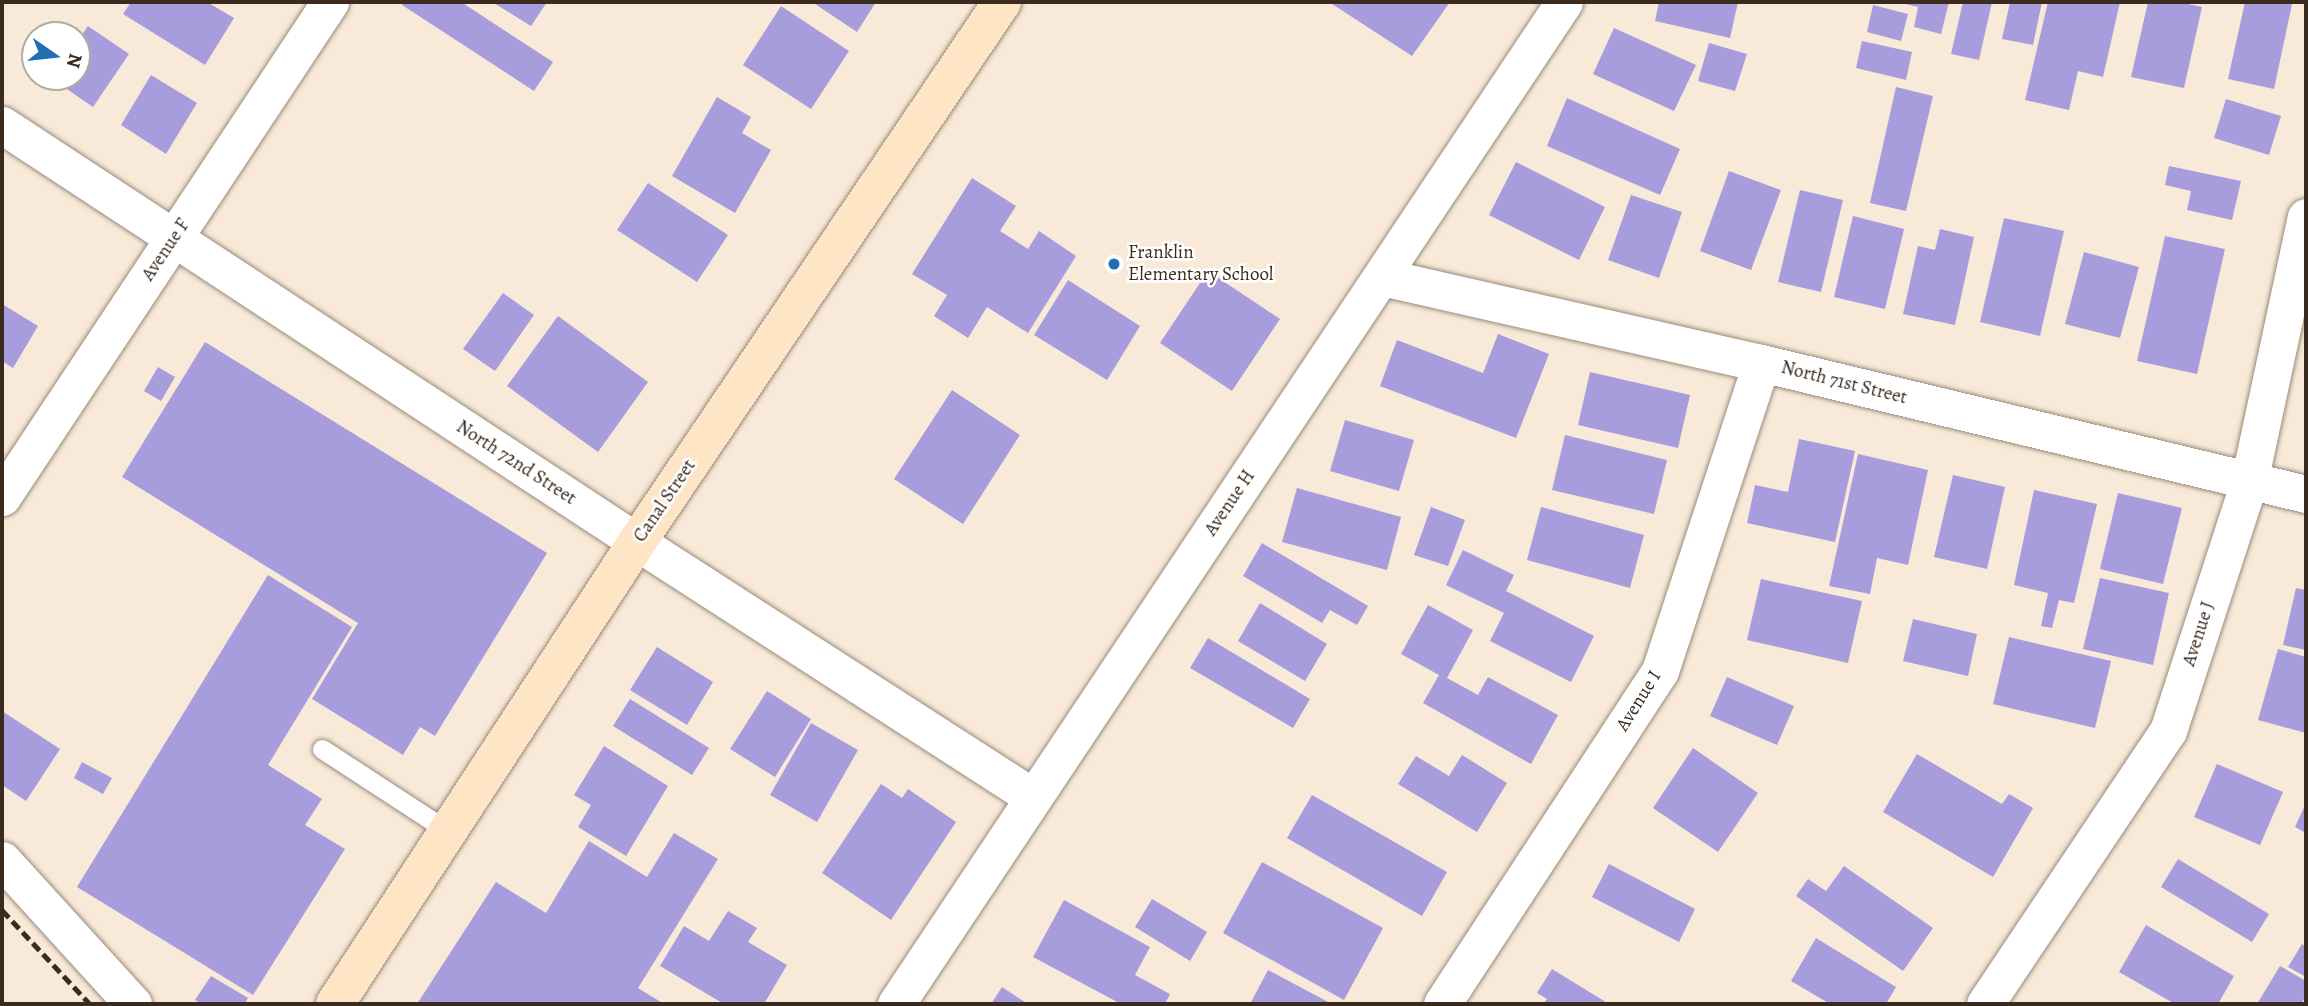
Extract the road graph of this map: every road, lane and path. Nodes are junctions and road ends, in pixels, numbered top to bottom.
1 (330, 2) edge
2 (1002, 2) edge
3 (1564, 2) edge
4 (2, 125) edge
5 (2306, 217) edge
6 (173, 239) junction
7 (1382, 277) junction
8 (1761, 363) junction
9 (2249, 482) junction
10 (2306, 494) edge
11 (2, 497) edge
12 (637, 542) junction
13 (322, 749) dead end
14 (1033, 797) junction
15 (448, 831) junction
16 (2, 860) edge
17 (133, 1004) edge
18 (335, 1004) edge
19 (896, 1004) edge
20 (1442, 1004) edge
21 (1985, 1004) edge

1 - 6 street, Avenue F
2 - 12 street, Canal Street
3 - 7 street, Avenue H
4 - 6 street, North 72nd Street
5 - 9 street, Avenue J
6 - 11 street, Avenue F
6 - 12 street, North 72nd Street
7 - 8 street, North 71st Street
7 - 14 street, Avenue H
8 - 9 street, North 71st Street
8 - 20 street, Avenue I
9 - 10 street, North 71st Street
9 - 21 street, Avenue J
12 - 14 street, North 72nd Street
12 - 15 street, Canal Street
13 - 15 lane
14 - 19 street, Avenue H
15 - 18 street, Canal Street
16 - 17 street

